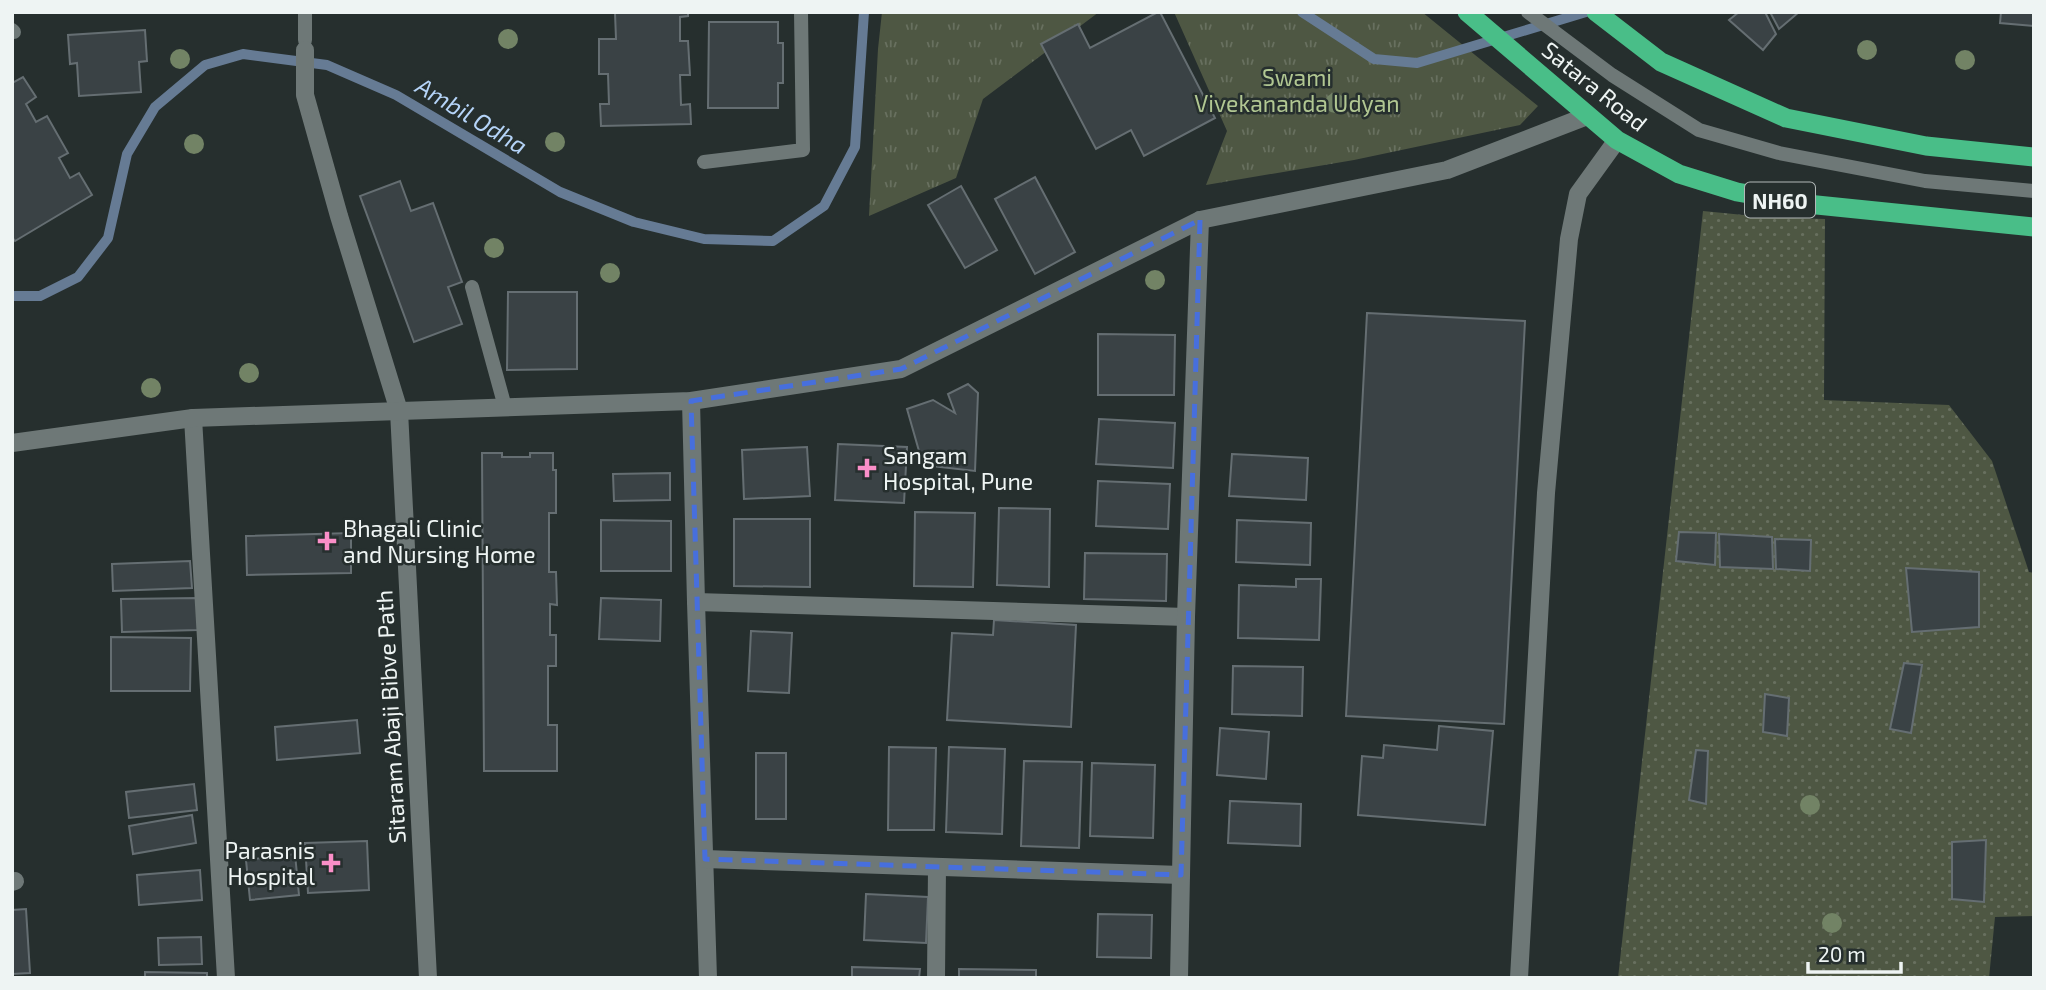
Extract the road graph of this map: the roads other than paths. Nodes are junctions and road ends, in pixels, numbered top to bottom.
1 (305, 12) edge
2 (801, 12) edge
3 (1467, 12) edge
4 (1528, 12) edge
5 (1596, 12) edge
6 (305, 45) joint
7 (1587, 116) junction
8 (1617, 140) junction
9 (2034, 157) edge
10 (704, 162) dead end
11 (2034, 191) edge
12 (1199, 220) junction
13 (2034, 227) edge
14 (472, 287) dead end
15 (691, 401) junction
16 (505, 407) junction
17 (399, 411) junction
18 (193, 418) junction
19 (12, 443) edge
20 (696, 602) junction
21 (1186, 617) junction
22 (705, 859) junction
23 (937, 867) junction
24 (1181, 874) junction
25 (226, 978) edge
26 (428, 978) edge
27 (708, 978) edge
28 (936, 978) edge
29 (1179, 978) edge
30 (1519, 978) edge

1 - 6 lane
2 - 10 lane
3 - 7 highway, Satara Road / NH60
4 - 11 lane
5 - 9 highway
6 - 17 street, Sitaram Abaji Bibve Path
7 - 8 highway, Satara Road / NH60
7 - 12 street
8 - 13 highway, Satara Road / NH60
8 - 30 street
12 - 15 street
12 - 21 street
14 - 16 lane
15 - 16 street
15 - 20 street
16 - 17 street
17 - 18 street
17 - 26 street, Sitaram Abaji Bibve Path
18 - 19 street
18 - 25 street
20 - 21 street
20 - 22 street
21 - 24 street
22 - 23 street
22 - 27 street
23 - 24 street
23 - 28 street
24 - 29 street

